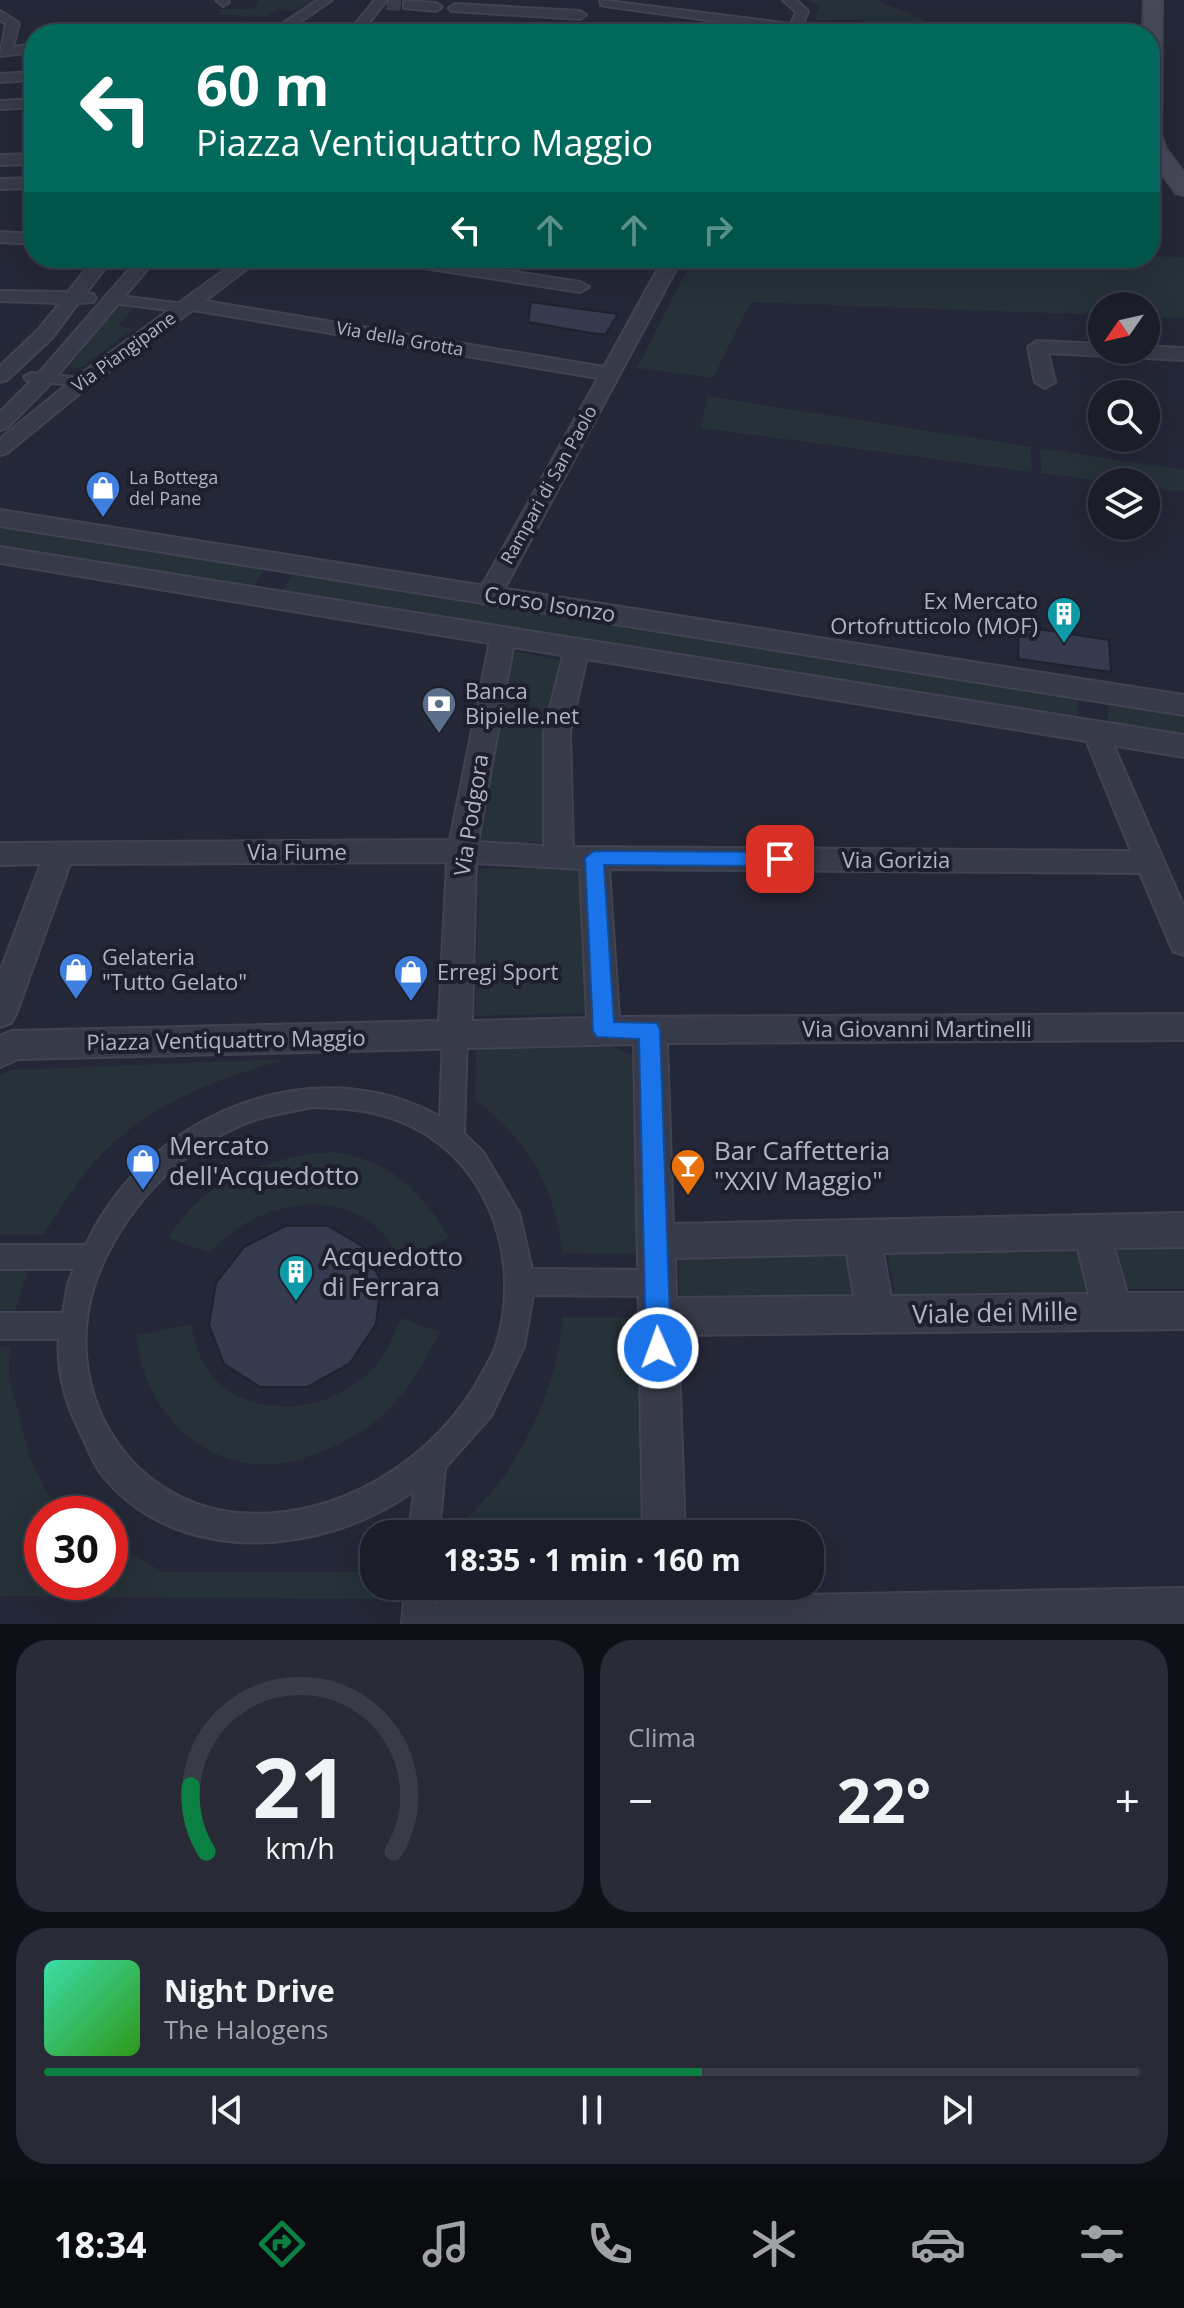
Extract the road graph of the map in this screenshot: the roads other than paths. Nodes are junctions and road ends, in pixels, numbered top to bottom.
1 (326, 0) edge
2 (789, 0) edge
3 (1153, 0) edge
4 (364, 1) edge
5 (606, 1) edge
6 (382, 2) edge
7 (408, 5) dead end
8 (436, 7) dead end
9 (455, 8) dead end
10 (0, 15) edge
11 (580, 15) junction
12 (289, 24) edge
13 (362, 24) edge
14 (562, 24) edge
15 (750, 24) edge
16 (797, 24) edge
17 (1153, 24) edge
18 (24, 49) edge
19 (3, 52) edge
20 (24, 77) edge
21 (0, 78) edge
22 (24, 104) edge
23 (0, 105) edge
24 (1160, 155) edge
25 (24, 159) edge
26 (0, 160) edge
27 (24, 183) edge
28 (0, 184) edge
29 (1184, 188) edge
30 (0, 237) edge
31 (24, 238) edge
32 (96, 268) edge
33 (139, 268) edge
34 (238, 268) edge
35 (456, 268) edge
36 (668, 268) edge
37 (580, 287) dead end
38 (0, 296) edge
39 (73, 298) junction
40 (111, 299) junction
41 (187, 306) junction
42 (1088, 349) edge
43 (1160, 353) edge
44 (1184, 354) edge
45 (610, 374) junction
46 (0, 376) edge
47 (38, 377) junction
48 (82, 382) junction
49 (1045, 382) dead end
50 (0, 424) edge
51 (0, 449) edge
52 (0, 518) edge
53 (0, 555) edge
54 (287, 564) junction
55 (495, 595) junction
56 (264, 598) junction
57 (502, 640) junction
58 (577, 648) junction
59 (1099, 692) junction
60 (1184, 705) edge
61 (1096, 732) junction
62 (1184, 746) edge
63 (462, 851) junction
64 (0, 854) edge
65 (59, 854) junction
66 (559, 858) junction
67 (594, 858) junction
68 (1151, 862) junction
69 (1184, 943) edge
70 (0, 1014) edge
71 (1184, 1027) edge
72 (650, 1030) junction
73 (604, 1031) junction
74 (455, 1034) junction
75 (0, 1053) edge
76 (452, 1138) junction
77 (1184, 1230) edge
78 (1091, 1231) junction
79 (862, 1237) junction
80 (655, 1241) junction
81 (0, 1257) edge
82 (86, 1257) junction
83 (519, 1282) junction
84 (657, 1300) junction
85 (1184, 1311) edge
86 (1113, 1312) junction
87 (876, 1315) junction
88 (0, 1326) edge
89 (69, 1326) junction
90 (431, 1464) junction
91 (425, 1520) edge
92 (664, 1520) edge
93 (419, 1600) edge
94 (1184, 1610) edge
95 (666, 1611) edge
96 (418, 1624) edge
97 (441, 1624) edge

1 - 12 street
2 - 16 street
3 - 17 main road
4 - 6 street
5 - 11 street
5 - 15 street
6 - 13 street
7 - 8 street
9 - 11 street
10 - 19 street
11 - 14 street
18 - 19 street
20 - 21 street
22 - 23 street
24 - 29 main road
25 - 26 street
27 - 28 street
30 - 31 street
32 - 39 street
33 - 40 street
34 - 41 street, Via Piangipane
35 - 37 street
36 - 45 street, Rampari di San Paolo
38 - 39 street
39 - 40 street
39 - 46 street
40 - 41 street
40 - 47 street
41 - 45 street, Via della Grotta
41 - 48 street, Via Piangipane
42 - 49 street
43 - 44 street
45 - 55 street, Rampari di San Paolo
46 - 47 street
47 - 48 street
47 - 50 street
48 - 51 street, Via Piangipane
52 - 54 street, Corso Isonzo
53 - 56 street, Corso Isonzo
54 - 55 street, Corso Isonzo
54 - 56 street
55 - 59 street, Corso Isonzo
56 - 57 street, Corso Isonzo
57 - 58 street, Corso Isonzo
57 - 63 street, Via Podgora
58 - 61 street, Corso Isonzo
58 - 66 street
59 - 60 street, Corso Isonzo
59 - 61 street
61 - 62 street, Corso Isonzo
61 - 68 street
63 - 65 street, Via Fiume
63 - 66 street, Via Fiume
63 - 74 street, Via Podgora
64 - 65 street, Via Fiume
65 - 70 street
66 - 67 street, Via Fiume
67 - 68 street, Via Gorizia
67 - 73 street
68 - 69 street
71 - 72 street, Via Giovanni Martinelli
72 - 73 street, Piazza Ventiquattro Maggio
72 - 80 street
73 - 74 street, Piazza Ventiquattro Maggio
74 - 75 street, Piazza Ventiquattro Maggio
74 - 76 street
76 - 82 street
76 - 83 street
77 - 78 street
78 - 79 street
78 - 86 street, Viale dei Mille
79 - 80 street
79 - 87 street
80 - 84 street
81 - 82 street
82 - 89 street
83 - 84 street
83 - 90 street
84 - 87 street, Viale dei Mille
84 - 92 street
85 - 86 street, Viale dei Mille
86 - 87 street, Viale dei Mille
88 - 89 street
89 - 90 street
90 - 91 street
93 - 96 street
94 - 95 street
95 - 97 street

